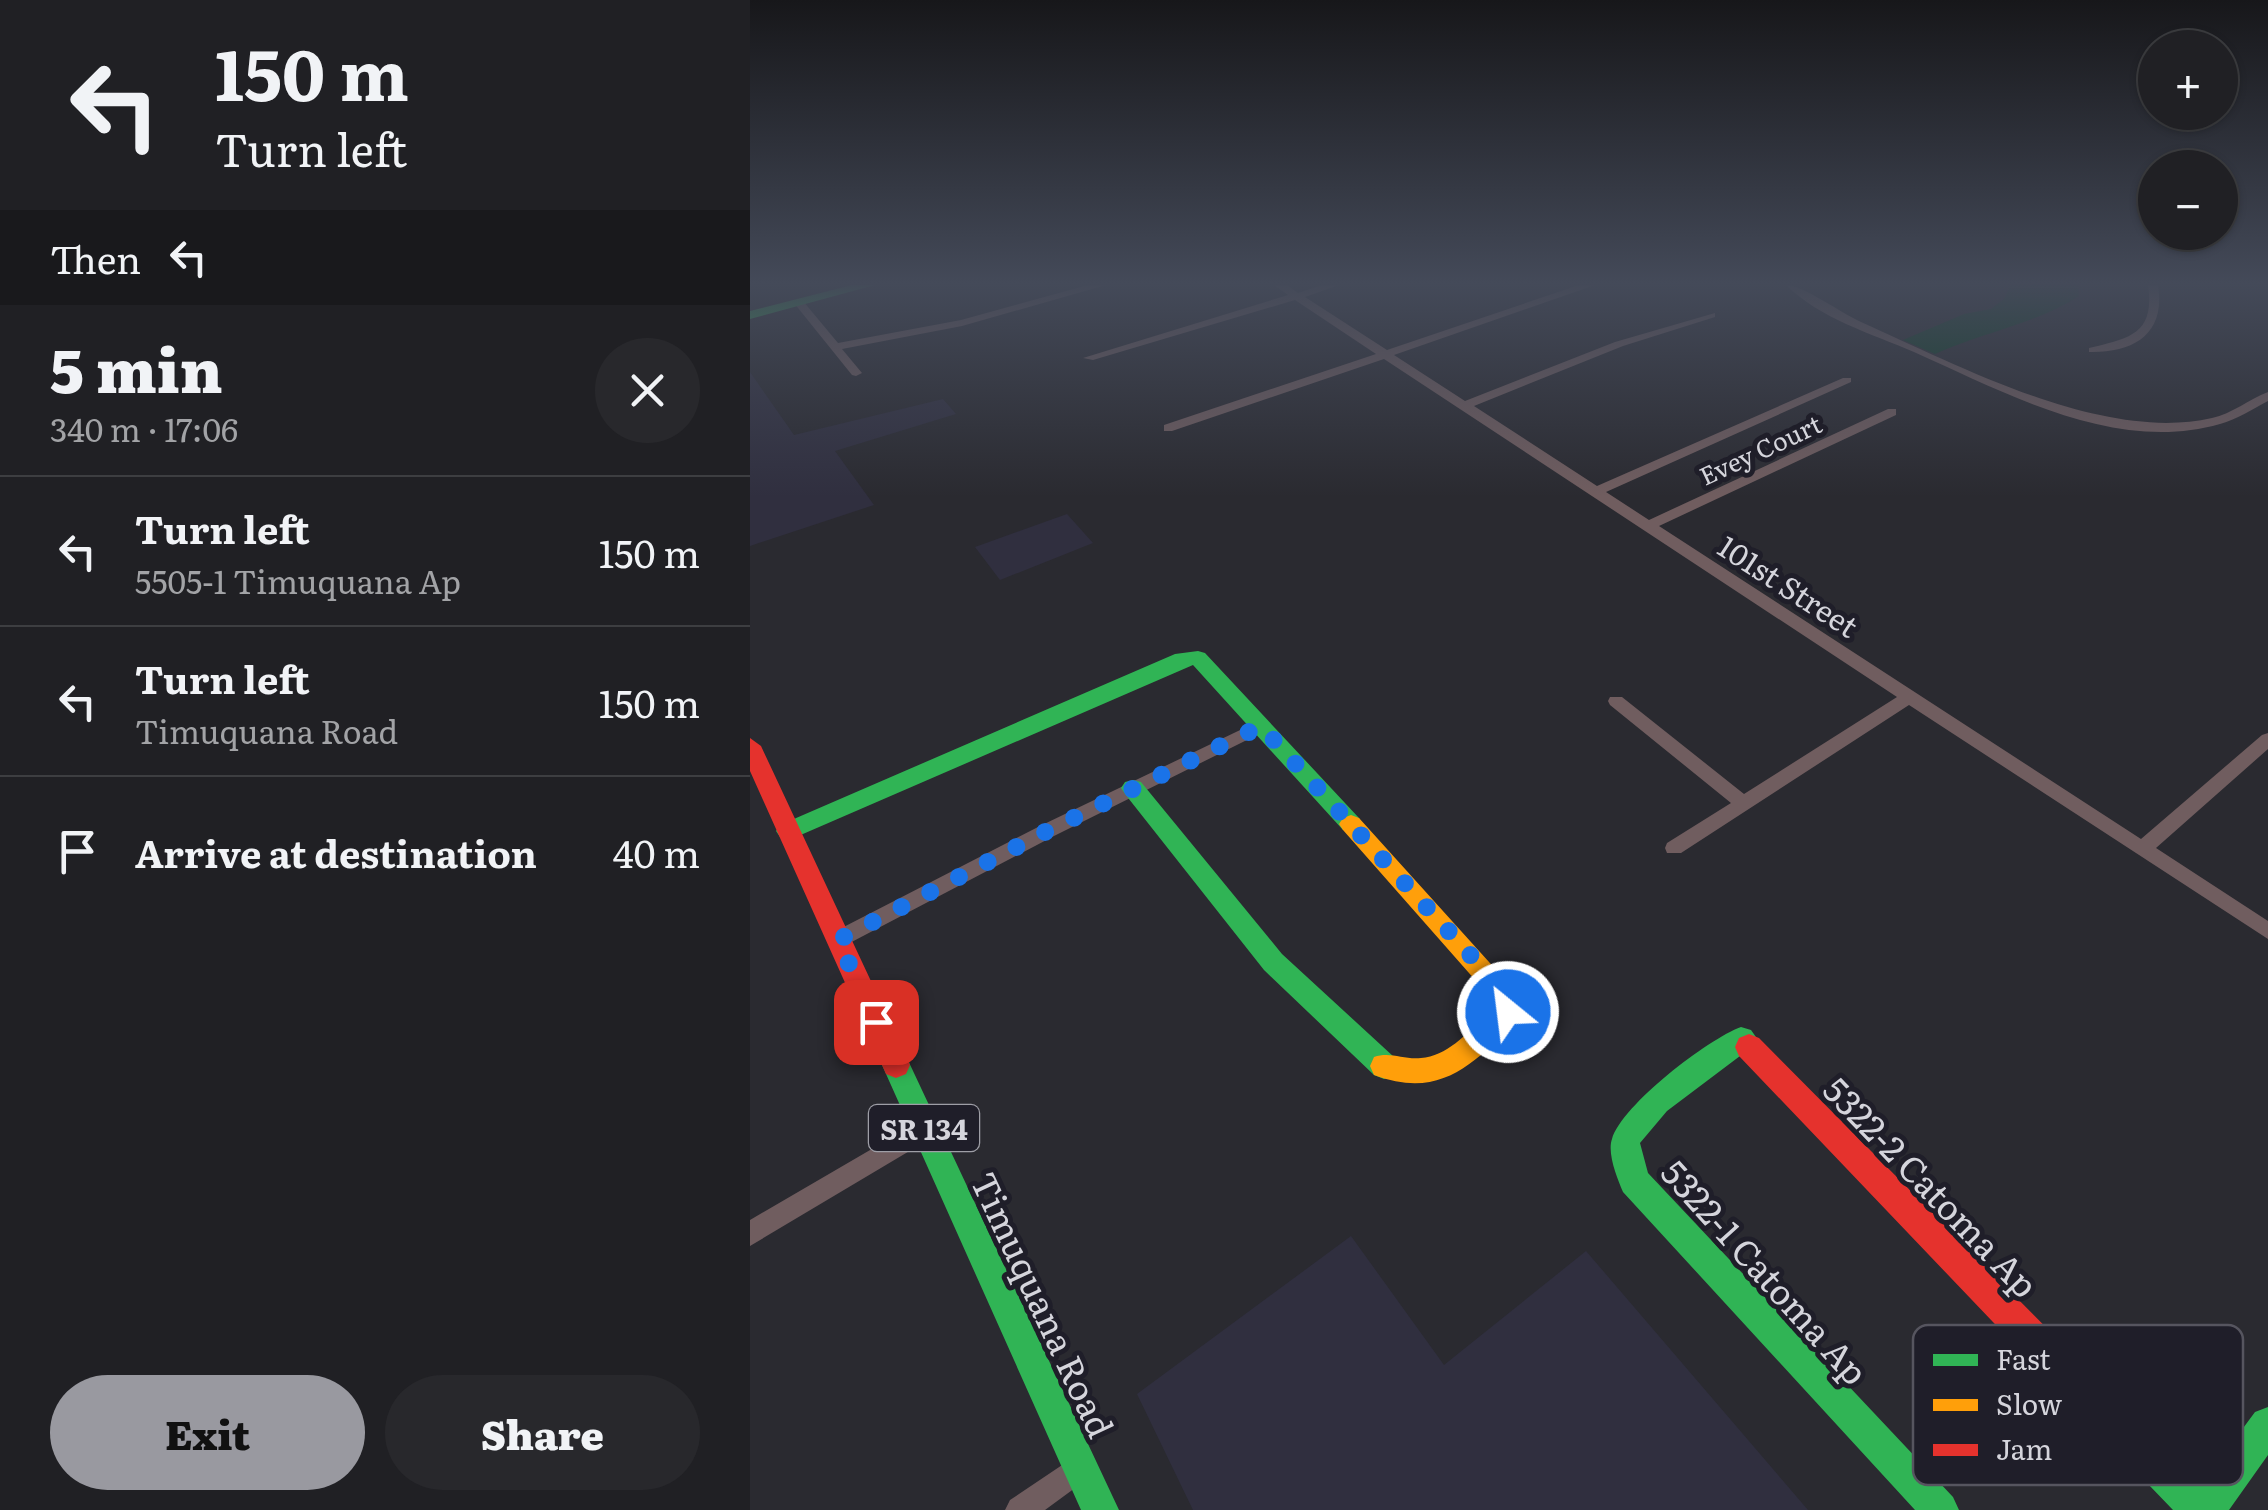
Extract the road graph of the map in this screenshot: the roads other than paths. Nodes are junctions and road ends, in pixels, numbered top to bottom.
1 (843, 355) edge
2 (1099, 355) edge
3 (1380, 355) edge
4 (1386, 355) edge
5 (1593, 355) edge
6 (1933, 355) edge
7 (1090, 358) dead end
8 (856, 373) dead end
9 (1847, 380) dead end
10 (2267, 398) edge
11 (1464, 406) junction
12 (1892, 412) dead end
13 (1168, 428) dead end
14 (1594, 492) junction
15 (1648, 526) junction
16 (1910, 696) junction
17 (1616, 701) dead end
18 (1261, 726) junction
19 (2268, 739) edge
20 (750, 746) edge
21 (757, 781) edge
22 (1134, 788) junction
23 (1743, 803) junction
24 (788, 831) junction
25 (1674, 848) dead end
26 (2142, 848) junction
27 (2268, 932) edge
28 (838, 940) junction
29 (1741, 1039) joint
30 (925, 1129) junction
31 (750, 1234) edge
32 (2021, 1325) edge
33 (2268, 1425) edge
34 (2243, 1457) edge
35 (1081, 1466) junction
36 (1913, 1481) edge
37 (1917, 1485) edge
38 (2178, 1485) edge
39 (2221, 1485) edge
40 (1020, 1510) edge
41 (1100, 1510) edge
42 (1940, 1510) edge
43 (2202, 1510) edge

1 - 8 street
2 - 7 street
3 - 13 street
4 - 11 street, 101st Street
5 - 11 street
6 - 10 street
9 - 14 street
11 - 14 street, 101st Street
12 - 15 street, Evey Court
14 - 15 street, 101st Street
15 - 16 street, 101st Street
16 - 23 street
16 - 26 street, 101st Street
17 - 23 street
18 - 22 street
18 - 22 street
18 - 24 street
19 - 26 street
20 - 21 street, Timuquana Road / SR 134
21 - 24 street, Timuquana Road / SR 134
22 - 28 street
23 - 25 street
24 - 28 street, Timuquana Road / SR 134
26 - 27 street, 101st Street
28 - 30 street, Timuquana Road / SR 134
29 - 32 street, 5322-2 Catoma Ap
29 - 36 street, 5322-1 Catoma Ap
30 - 31 street
30 - 35 street, Timuquana Road / SR 134
33 - 34 street
35 - 40 street
35 - 41 street, Timuquana Road / SR 134
37 - 42 street, 5322-1 Catoma Ap
38 - 43 street, 5322-2 Catoma Ap
39 - 43 street

